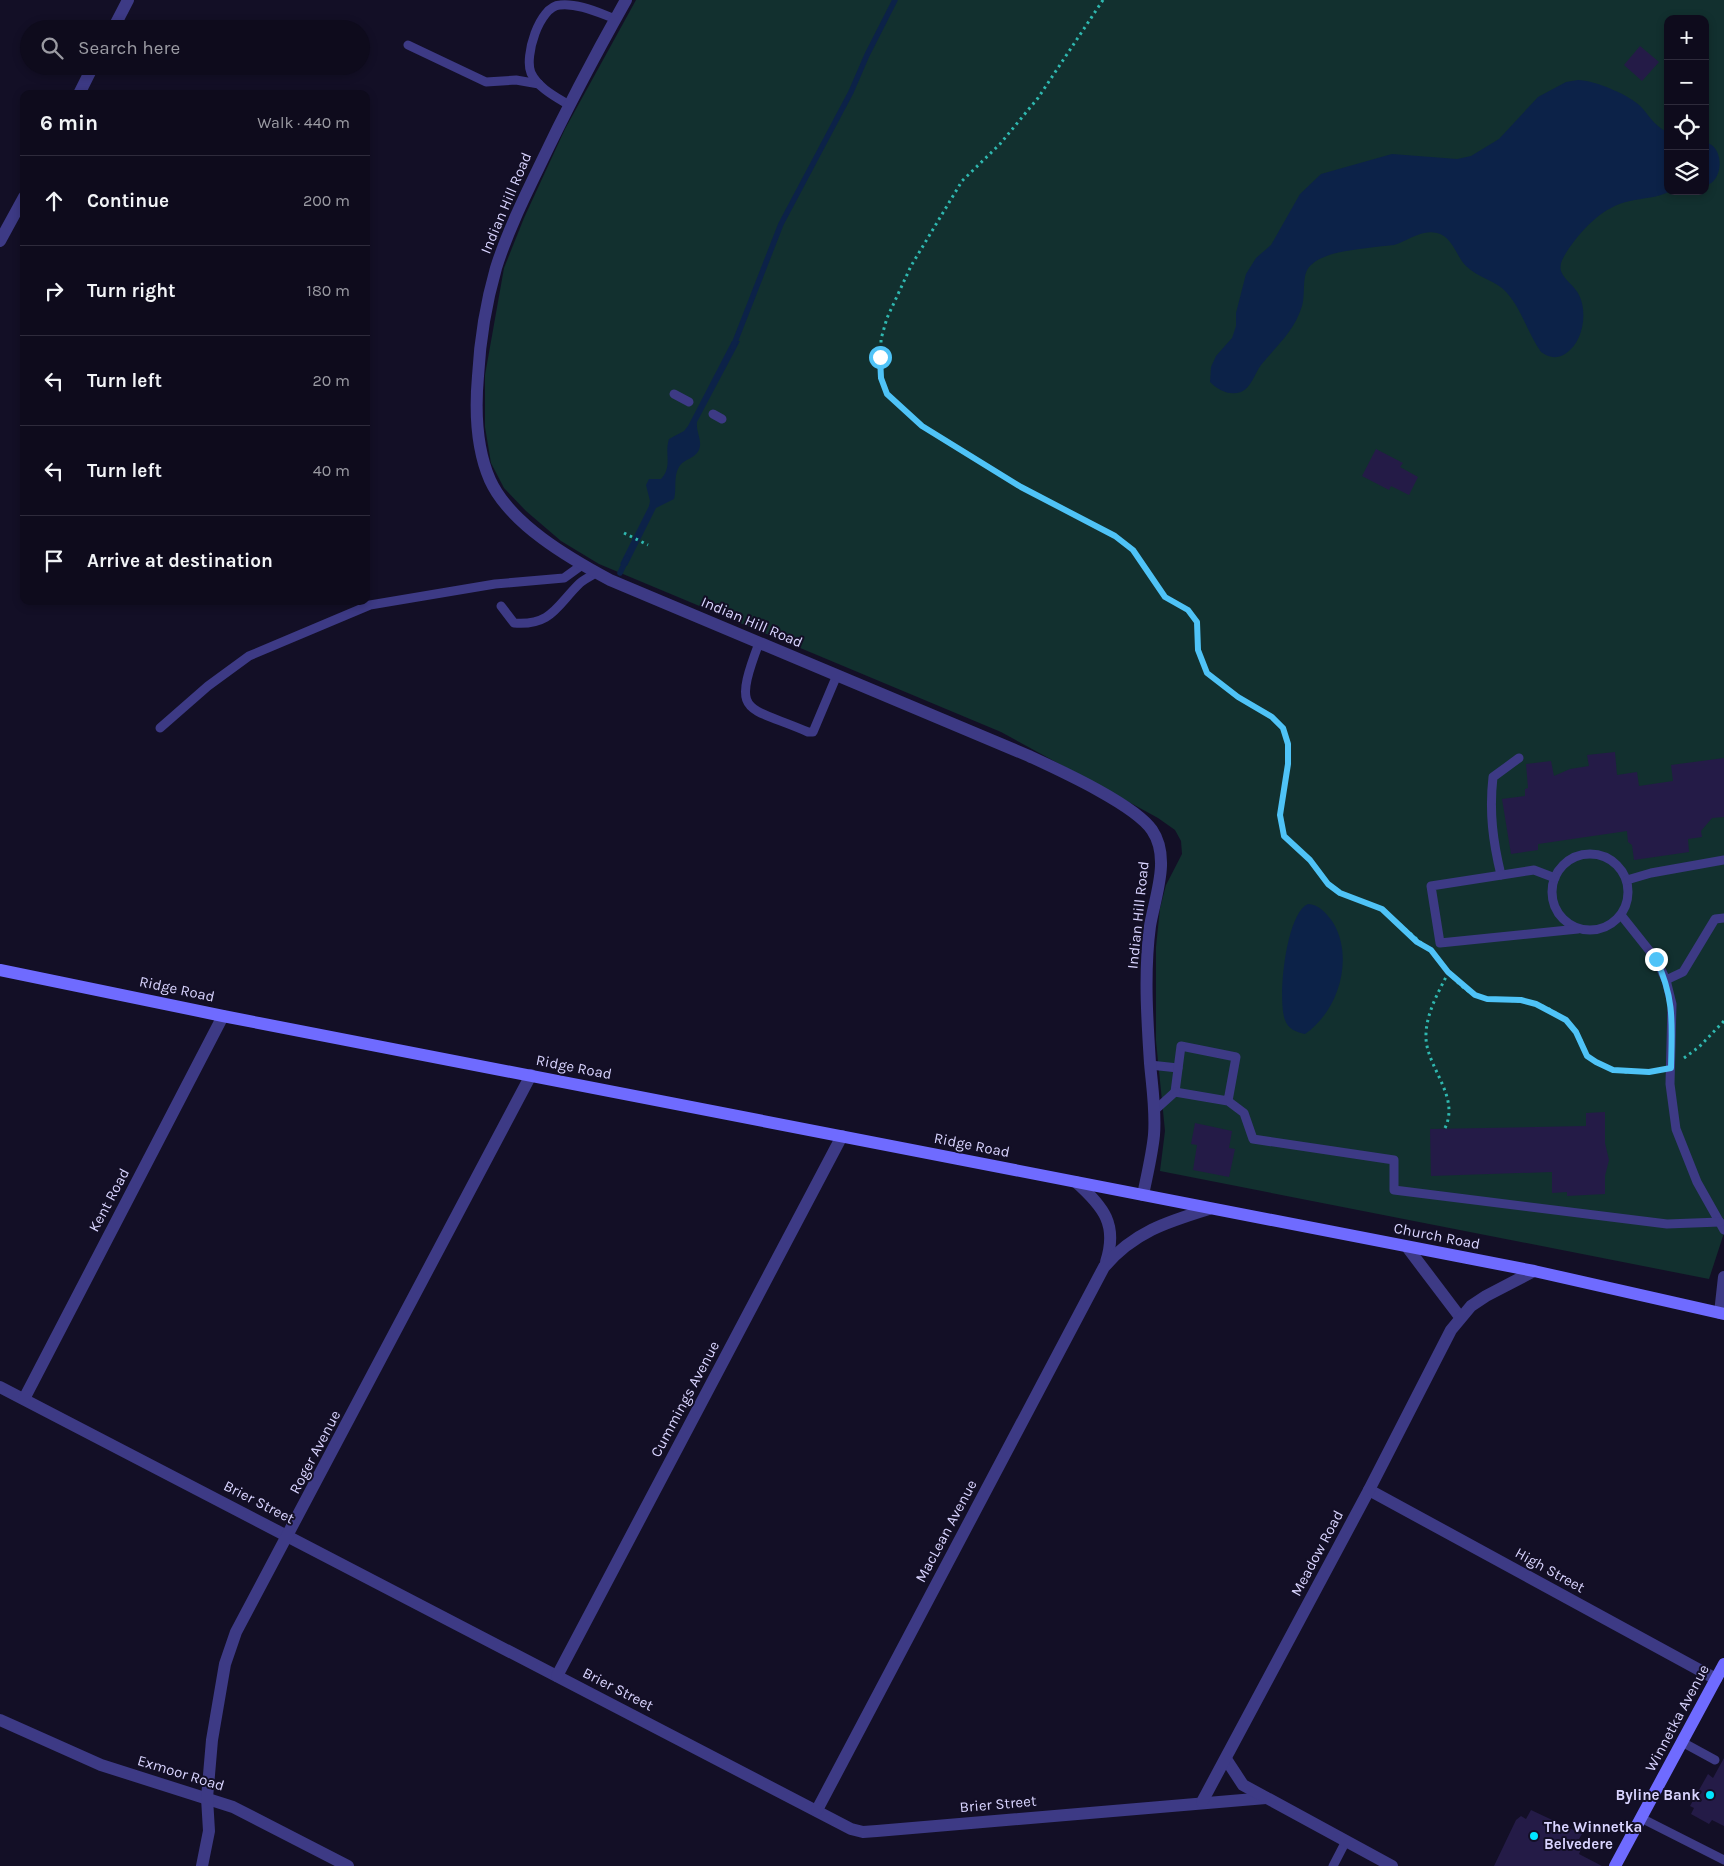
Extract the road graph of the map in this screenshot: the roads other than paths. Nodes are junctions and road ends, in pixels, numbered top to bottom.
1 (128, 0) edge
2 (626, 0) edge
3 (616, 19) junction
4 (118, 20) edge
5 (408, 44) dead end
6 (88, 75) edge
7 (539, 84) junction
8 (81, 90) edge
9 (569, 105) junction
10 (20, 204) edge
11 (0, 241) edge
12 (674, 394) dead end
13 (690, 402) dead end
14 (713, 414) dead end
15 (722, 419) dead end
16 (582, 565) junction
17 (596, 573) junction
18 (501, 606) dead end
19 (760, 643) junction
20 (837, 675) junction
21 (160, 728) dead end
22 (1519, 758) dead end
23 (1724, 860) edge
24 (1501, 875) junction
25 (1555, 878) junction
26 (1627, 880) junction
27 (1622, 915) junction
28 (1724, 918) edge
29 (1578, 929) junction
30 (0, 970) edge
31 (1666, 980) junction
32 (223, 1016) junction
33 (1150, 1065) junction
34 (1178, 1068) junction
35 (531, 1075) junction
36 (1175, 1092) junction
37 (1228, 1101) junction
38 (1154, 1111) junction
39 (842, 1136) junction
40 (1076, 1182) junction
41 (1143, 1195) junction
42 (1210, 1209) junction
43 (1722, 1226) edge
44 (1407, 1247) junction
45 (1104, 1267) junction
46 (1534, 1271) junction
47 (1724, 1277) edge
48 (1722, 1314) edge
49 (1460, 1317) junction
50 (0, 1387) edge
51 (24, 1399) junction
52 (1369, 1490) junction
53 (289, 1536) junction
54 (1724, 1664) edge
55 (557, 1676) junction
56 (1716, 1679) junction
57 (0, 1720) edge
58 (1682, 1742) junction
59 (1226, 1759) junction
60 (1715, 1760) dead end
61 (207, 1798) junction
62 (1266, 1798) junction
63 (1202, 1802) junction
64 (817, 1810) junction
65 (1641, 1818) junction
66 (1346, 1841) junction
67 (1724, 1860) edge
68 (1618, 1864) edge
69 (202, 1866) edge
70 (348, 1866) edge
71 (1333, 1866) edge
72 (1392, 1866) edge

1 - 4 street
2 - 3 street, Indian Hill Road
3 - 7 lane
3 - 9 street, Indian Hill Road
5 - 7 lane
6 - 8 street
7 - 9 lane
9 - 16 street, Indian Hill Road
10 - 11 street
12 - 13 lane
14 - 15 lane
16 - 17 street, Indian Hill Road
16 - 21 lane
17 - 18 lane
17 - 19 street, Indian Hill Road
19 - 20 street, Indian Hill Road
19 - 20 lane
20 - 33 street, Indian Hill Road
22 - 24 lane
23 - 26 lane
24 - 25 lane
24 - 29 lane
25 - 26 lane
25 - 29 lane
26 - 27 lane
27 - 29 lane
27 - 31 lane
28 - 31 lane
30 - 32 street, Ridge Road
31 - 43 lane
32 - 35 street, Ridge Road
32 - 51 street, Kent Road
33 - 34 lane
33 - 38 street, Indian Hill Road
34 - 36 lane
34 - 37 lane
35 - 39 street, Ridge Road
35 - 53 street, Roger Avenue
36 - 37 lane
36 - 38 lane
37 - 43 lane
38 - 41 street, Indian Hill Road
39 - 40 street, Ridge Road
39 - 55 street, Cummings Avenue
40 - 41 street, Ridge Road
40 - 45 street, MacLean Avenue
41 - 42 street, Church Road
42 - 44 street, Church Road
42 - 45 street, MacLean Avenue
44 - 46 street, Church Road
44 - 49 street
45 - 64 street, MacLean Avenue
46 - 48 street, Church Road
46 - 49 street, Meadow Road
47 - 48 street
49 - 52 street, Meadow Road
50 - 51 street, Brier Street
51 - 53 street, Brier Street
52 - 56 street, High Street
52 - 59 street, Meadow Road
53 - 55 street, Brier Street
53 - 61 street, Roger Avenue
54 - 56 street, Winnetka Avenue
55 - 64 street, Brier Street
56 - 58 street, Winnetka Avenue
57 - 61 street, Exmoor Road
58 - 60 lane
58 - 65 street, Winnetka Avenue
59 - 62 street
59 - 63 street, Meadow Road
61 - 69 street, Roger Avenue
61 - 70 street, Exmoor Road
62 - 63 street, Brier Street
62 - 66 street
63 - 64 street, Brier Street
65 - 67 lane
65 - 68 street, Winnetka Avenue
66 - 71 lane
66 - 72 street

